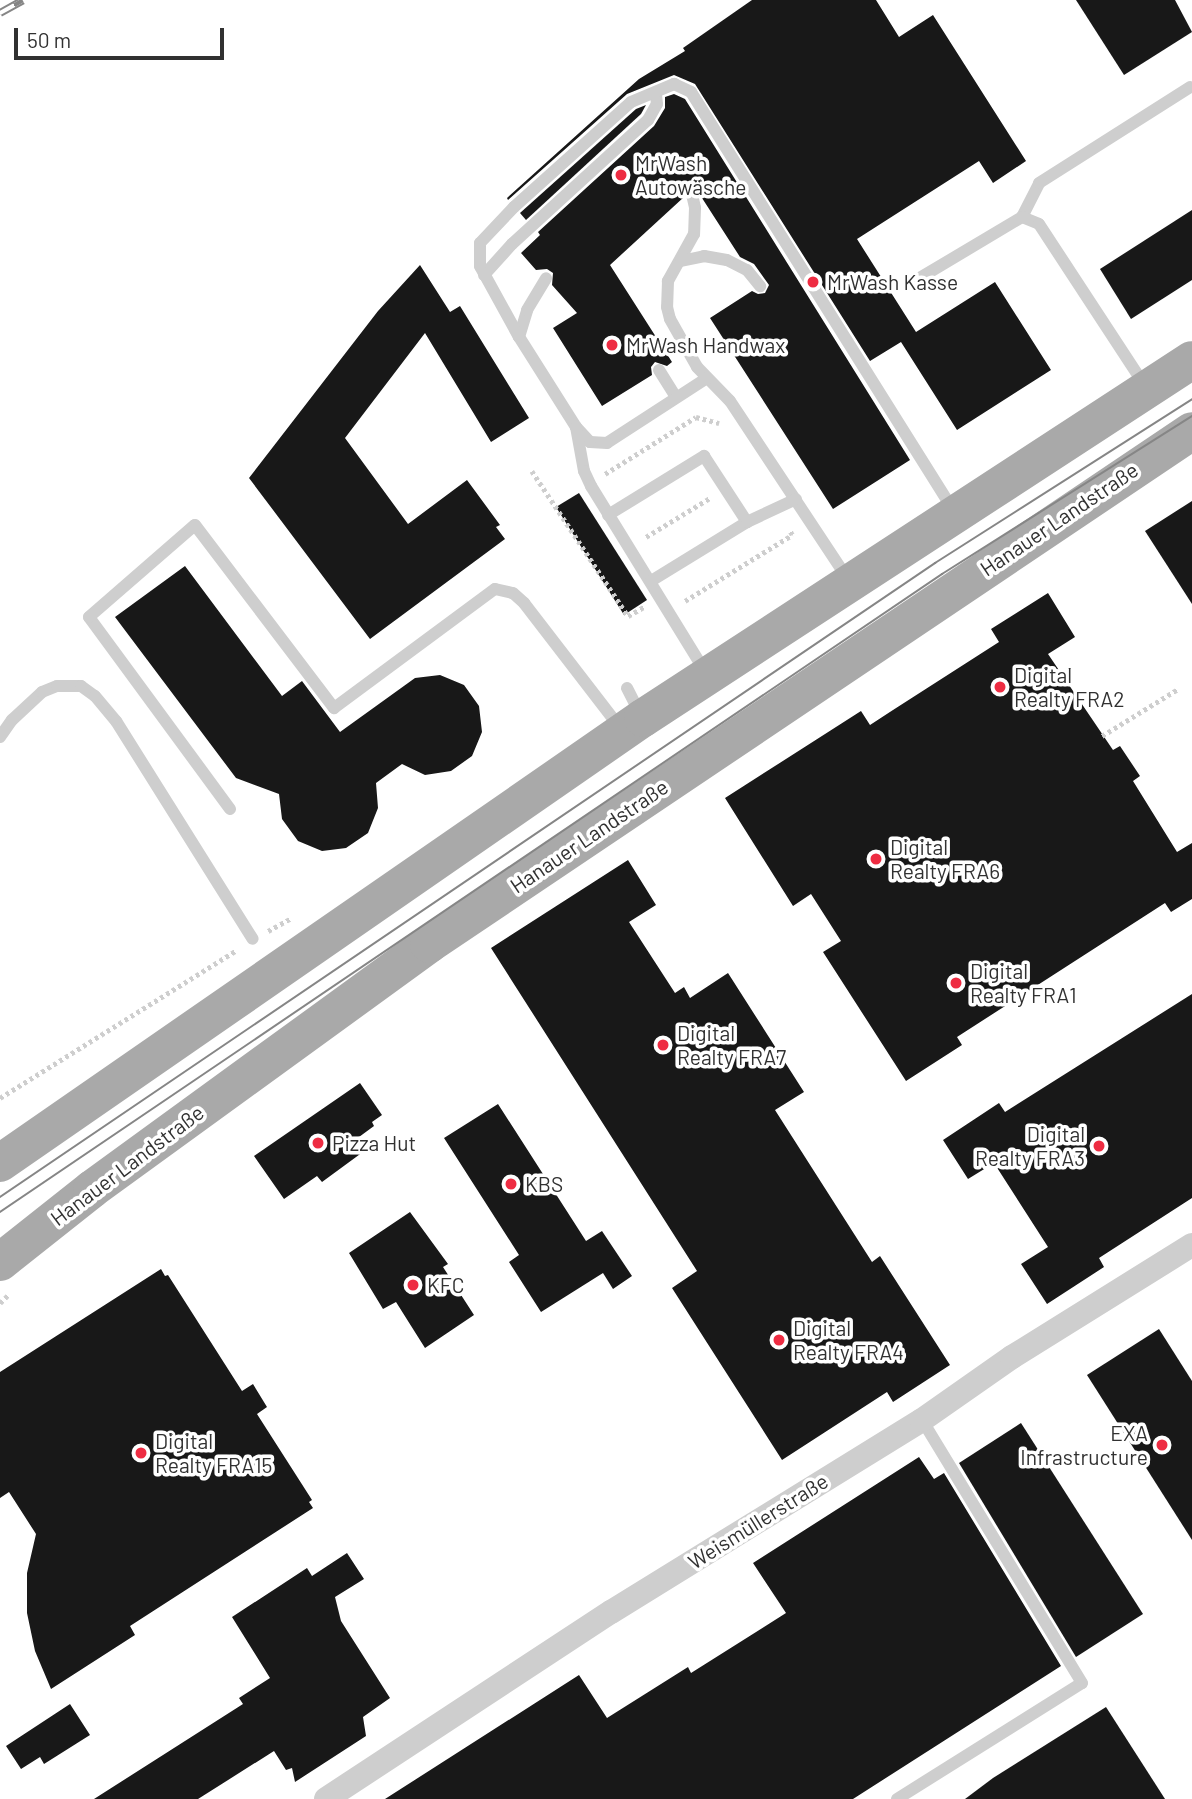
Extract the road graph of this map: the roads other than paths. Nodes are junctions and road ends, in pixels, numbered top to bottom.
1 (1190, 86) edge
2 (656, 94) junction
3 (691, 190) dead end
4 (1022, 217) junction
5 (681, 261) junction
6 (484, 275) junction
7 (546, 278) dead end
8 (918, 279) dead end
9 (760, 286) dead end
10 (519, 337) junction
11 (1192, 360) edge
12 (659, 370) dead end
13 (706, 378) junction
14 (1147, 389) junction
15 (676, 397) junction
16 (576, 427) junction
17 (1192, 430) edge
18 (796, 499) junction
19 (955, 514) junction
20 (608, 515) junction
21 (747, 522) junction
22 (652, 581) junction
23 (850, 582) junction
24 (708, 676) junction
25 (631, 713) junction
26 (0, 737) edge
27 (230, 809) dead end
28 (253, 939) dead end
29 (36, 1136) junction
30 (0, 1150) edge
31 (0, 1163) edge
32 (1192, 1245) edge
33 (0, 1262) edge
34 (922, 1420) junction
35 (326, 1799) edge
36 (897, 1799) edge

1 - 4 lane
2 - 6 lane
2 - 6 lane
2 - 19 lane
3 - 5 lane
4 - 8 lane
4 - 14 lane
5 - 9 lane
5 - 13 lane
6 - 10 lane
7 - 10 lane
10 - 16 lane
11 - 14 main road
12 - 15 lane
13 - 15 lane
13 - 18 lane
14 - 19 main road
15 - 16 lane
16 - 20 lane
17 - 33 main road, Hanauer Landstraße
18 - 21 lane
18 - 23 lane
19 - 23 main road
20 - 21 lane
20 - 22 lane
21 - 22 lane
22 - 24 lane
23 - 24 main road
24 - 25 main road
25 - 27 lane
25 - 29 main road
26 - 28 lane
29 - 30 main road
29 - 31 main road
32 - 34 street, Weismüllerstraße
34 - 35 street, Weismüllerstraße
34 - 36 lane

